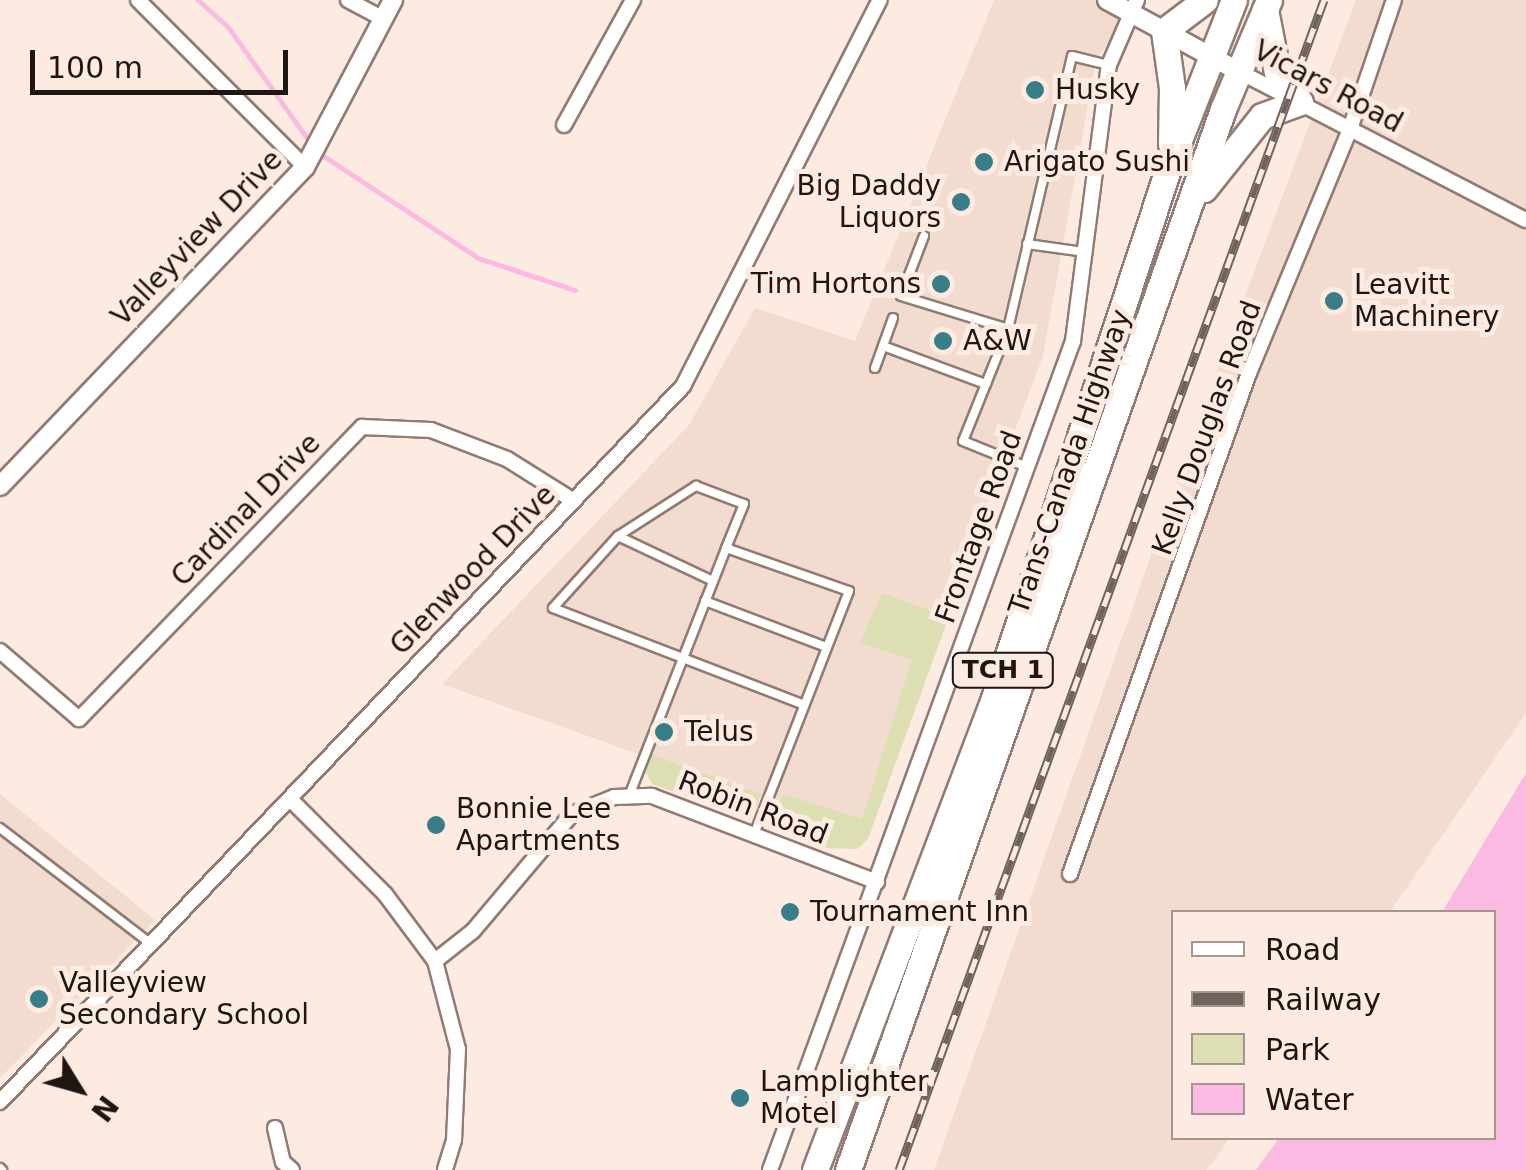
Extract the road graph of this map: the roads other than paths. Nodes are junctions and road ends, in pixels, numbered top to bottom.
1 (138, 0) edge
2 (348, 0) edge
3 (393, 0) edge
4 (633, 0) edge
5 (880, 0) edge
6 (1106, 0) edge
7 (1204, 0) edge
8 (1234, 0) edge
9 (1394, 0) edge
10 (1267, 5) edge
11 (1134, 7) edge
12 (384, 20) junction
13 (1164, 31) junction
14 (1215, 58) junction
15 (1109, 65) junction
16 (1238, 71) junction
17 (1300, 102) junction
18 (564, 125) dead end
19 (1350, 129) junction
20 (1048, 155) junction
21 (1170, 162) junction
22 (306, 166) junction
23 (1095, 171) junction
24 (1190, 209) junction
25 (1526, 220) edge
26 (924, 236) dead end
27 (1027, 244) junction
28 (1084, 252) junction
29 (893, 318) dead end
30 (1008, 329) junction
31 (883, 346) junction
32 (876, 368) dead end
33 (986, 384) junction
34 (1028, 468) junction
35 (0, 486) edge
36 (574, 500) junction
37 (618, 536) junction
38 (726, 548) junction
39 (713, 581) junction
40 (705, 601) junction
41 (826, 647) junction
42 (0, 651) edge
43 (682, 660) junction
44 (804, 706) junction
45 (629, 796) junction
46 (290, 799) junction
47 (0, 828) edge
48 (754, 835) junction
49 (1070, 874) dead end
50 (877, 882) junction
51 (152, 944) junction
52 (435, 961) junction
53 (0, 1102) edge
54 (275, 1128) dead end
55 (292, 1170) edge
56 (445, 1170) edge
57 (770, 1170) edge
58 (815, 1170) edge
59 (848, 1170) edge

1 - 22 street
2 - 12 street
3 - 12 street, Valleyview Drive
4 - 18 street
5 - 36 street, Glenwood Drive
6 - 11 street, Vicars Road
7 - 13 highway
8 - 14 highway, Trans-Canada Highway / TCH 1
9 - 19 street, Kelly Douglas Road
10 - 16 highway, Trans-Canada Highway / TCH 1
10 - 17 highway
11 - 13 street, Vicars Road
11 - 15 street, Frontage Road
12 - 22 street, Valleyview Drive
13 - 14 street, Vicars Road
13 - 21 highway
14 - 16 street, Vicars Road
14 - 21 highway, Trans-Canada Highway / TCH 1
15 - 20 lane
15 - 23 street, Frontage Road
16 - 17 street, Vicars Road
16 - 24 highway, Trans-Canada Highway / TCH 1
17 - 19 street, Vicars Road
17 - 24 highway
19 - 25 street, Vicars Road
19 - 49 street, Kelly Douglas Road
20 - 23 lane
20 - 27 lane
21 - 58 highway, Trans-Canada Highway / TCH 1
22 - 35 street, Valleyview Drive
23 - 28 street, Frontage Road
24 - 59 highway, Trans-Canada Highway / TCH 1
26 - 30 lane
27 - 28 lane
27 - 30 lane
28 - 34 street, Frontage Road
29 - 31 lane
30 - 33 lane
31 - 32 lane
31 - 33 lane
33 - 34 lane
34 - 50 street, Frontage Road
36 - 42 street, Cardinal Drive
36 - 46 street, Glenwood Drive
37 - 38 lane
37 - 39 lane
37 - 43 lane
38 - 39 lane
38 - 41 lane
39 - 40 lane
40 - 41 lane
40 - 43 lane
41 - 44 lane
43 - 44 lane
43 - 45 lane
44 - 48 lane
45 - 48 street, Robin Road
45 - 52 street, Robin Road
46 - 51 street, Glenwood Drive
46 - 52 street
47 - 51 lane
48 - 50 street, Robin Road
50 - 57 street, Frontage Road
51 - 53 street, Glenwood Drive
52 - 56 street
54 - 55 street

